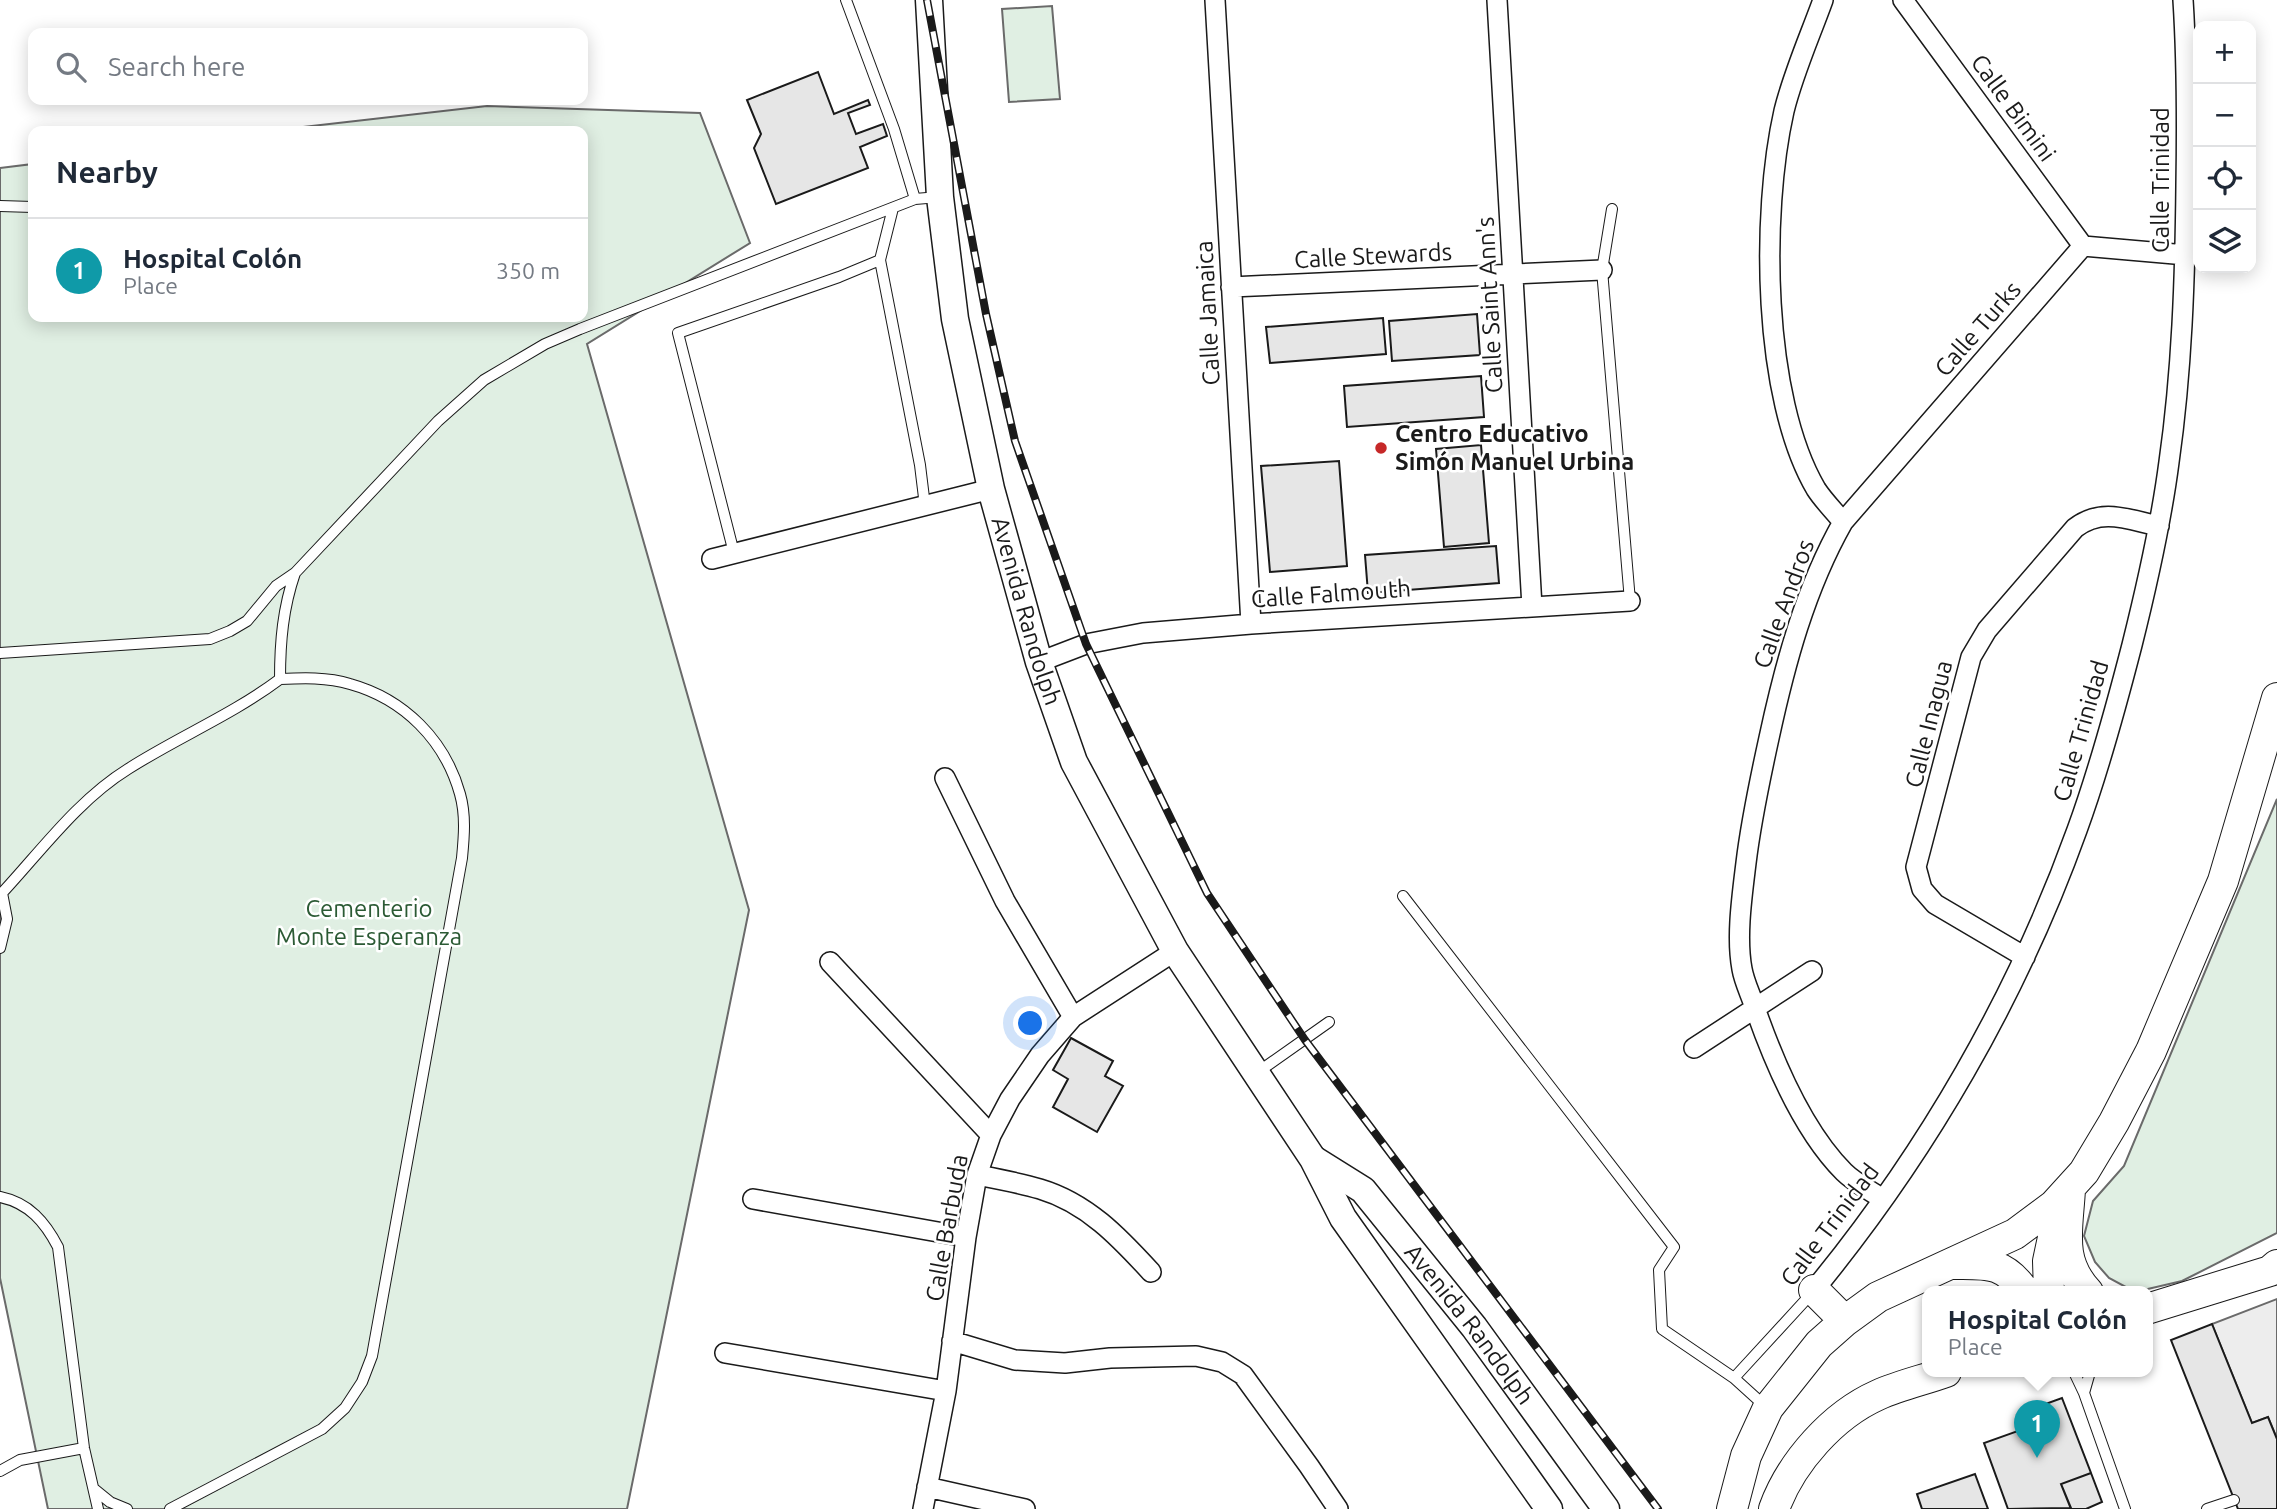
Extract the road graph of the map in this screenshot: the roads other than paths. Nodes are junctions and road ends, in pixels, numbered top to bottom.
1 (846, 0) edge
2 (929, 0) edge
3 (1215, 0) edge
4 (1497, 0) edge
5 (1823, 0) edge
6 (1903, 0) edge
7 (2183, 0) edge
8 (927, 198) junction
9 (0, 206) edge
10 (28, 207) edge
11 (893, 208) junction
12 (1612, 209) dead end
13 (2083, 246) junction
14 (2186, 255) junction
15 (880, 260) junction
16 (1602, 271) junction
17 (1513, 275) junction
18 (1230, 287) junction
19 (577, 322) edge
20 (580, 328) junction
21 (991, 489) junction
22 (925, 506) junction
23 (1843, 522) junction
24 (2159, 526) junction
25 (734, 553) junction
26 (712, 559) dead end
27 (295, 573) junction
28 (1630, 601) joint
29 (1532, 607) junction
30 (1251, 624) junction
31 (0, 653) edge
32 (1039, 662) junction
33 (280, 679) junction
34 (2277, 698) edge
35 (945, 778) dead end
36 (1, 893) edge
37 (1403, 895) dead end
38 (0, 948) edge
39 (1175, 951) junction
40 (2025, 957) junction
41 (830, 962) dead end
42 (1812, 971) dead end
43 (1755, 1009) junction
44 (1073, 1017) junction
45 (1329, 1022) dead end
46 (1694, 1048) dead end
47 (1256, 1073) junction
48 (991, 1135) junction
49 (1313, 1159) junction
50 (977, 1174) junction
51 (2070, 1189) junction
52 (0, 1198) edge
53 (753, 1199) dead end
54 (1883, 1199) junction
55 (966, 1237) junction
56 (1950, 1264) junction
57 (2274, 1271) edge
58 (1152, 1272) dead end
59 (2020, 1286) edge
60 (2049, 1286) edge
61 (2082, 1286) edge
62 (1814, 1290) junction
63 (2153, 1307) edge
64 (1845, 1321) junction
65 (952, 1341) junction
66 (725, 1353) dead end
67 (1931, 1377) edge
68 (2076, 1377) edge
69 (2089, 1377) edge
70 (1734, 1378) junction
71 (946, 1391) junction
72 (2084, 1393) junction
73 (1768, 1408) junction
74 (84, 1448) junction
75 (0, 1471) edge
76 (927, 1487) junction
77 (94, 1488) junction
78 (2234, 1500) dead end
79 (98, 1509) edge
80 (127, 1509) edge
81 (170, 1509) edge
82 (923, 1509) edge
83 (1026, 1509) edge
84 (1338, 1509) edge
85 (1549, 1509) edge
86 (1605, 1509) edge
87 (1732, 1509) edge
88 (1774, 1509) edge
89 (2125, 1509) edge
90 (2207, 1509) edge

1 - 8 lane
2 - 8 main road, Avenida Randolph
3 - 18 street, Calle Jamaica
4 - 17 street, Calle Saint Ann's
5 - 23 street, Calle Andros
6 - 13 street, Calle Bimini
7 - 14 street, Calle Trinidad
8 - 11 lane
8 - 21 main road, Avenida Randolph
9 - 10 lane
11 - 15 lane
11 - 20 lane
12 - 16 lane
13 - 14 street
13 - 23 street, Calle Turks
14 - 24 street, Calle Trinidad
15 - 22 lane
15 - 25 lane
16 - 17 street, Calle Stewards
16 - 28 lane
17 - 18 street, Calle Stewards
17 - 29 street, Calle Saint Ann's
18 - 30 street, Calle Jamaica
19 - 20 lane
20 - 27 lane
21 - 22 street
21 - 32 main road, Avenida Randolph
22 - 25 street
23 - 43 street, Calle Andros
24 - 40 street, Calle Trinidad
24 - 40 street, Calle Inagua
25 - 26 street
27 - 31 lane
27 - 33 lane
28 - 29 street, Calle Falmouth
29 - 30 street, Calle Falmouth
30 - 32 street, Calle Falmouth
32 - 39 main road, Avenida Randolph
33 - 36 lane
33 - 81 lane
34 - 51 main road
35 - 44 street
36 - 38 lane
37 - 70 lane
39 - 44 street, Calle Barbuda
39 - 47 main road, Avenida Randolph
40 - 54 street, Calle Trinidad
41 - 48 street
42 - 43 street
43 - 46 street
43 - 54 street, Calle Andros
44 - 48 street, Calle Barbuda
45 - 47 lane
47 - 49 main road, Avenida Randolph
48 - 50 street, Calle Barbuda
49 - 85 main road, Avenida Randolph
49 - 86 main road, Avenida Randolph
50 - 55 street, Calle Barbuda
50 - 58 street
51 - 56 main road
51 - 60 main road
51 - 61 main road
52 - 74 lane
53 - 55 street
54 - 62 street, Calle Trinidad
55 - 65 street, Calle Barbuda
56 - 59 main road
56 - 64 main road
57 - 63 main road
62 - 64 main road
62 - 70 lane, Calle Trinidad
64 - 73 main road
65 - 71 street, Calle Barbuda
65 - 84 street
66 - 71 street
67 - 88 main road
68 - 72 lane
69 - 72 lane
70 - 73 lane
71 - 76 street, Calle Barbuda
72 - 89 lane
73 - 87 main road
74 - 75 lane
74 - 77 lane
76 - 82 street, Calle Barbuda
76 - 83 street
77 - 79 lane
77 - 80 lane
78 - 90 lane

